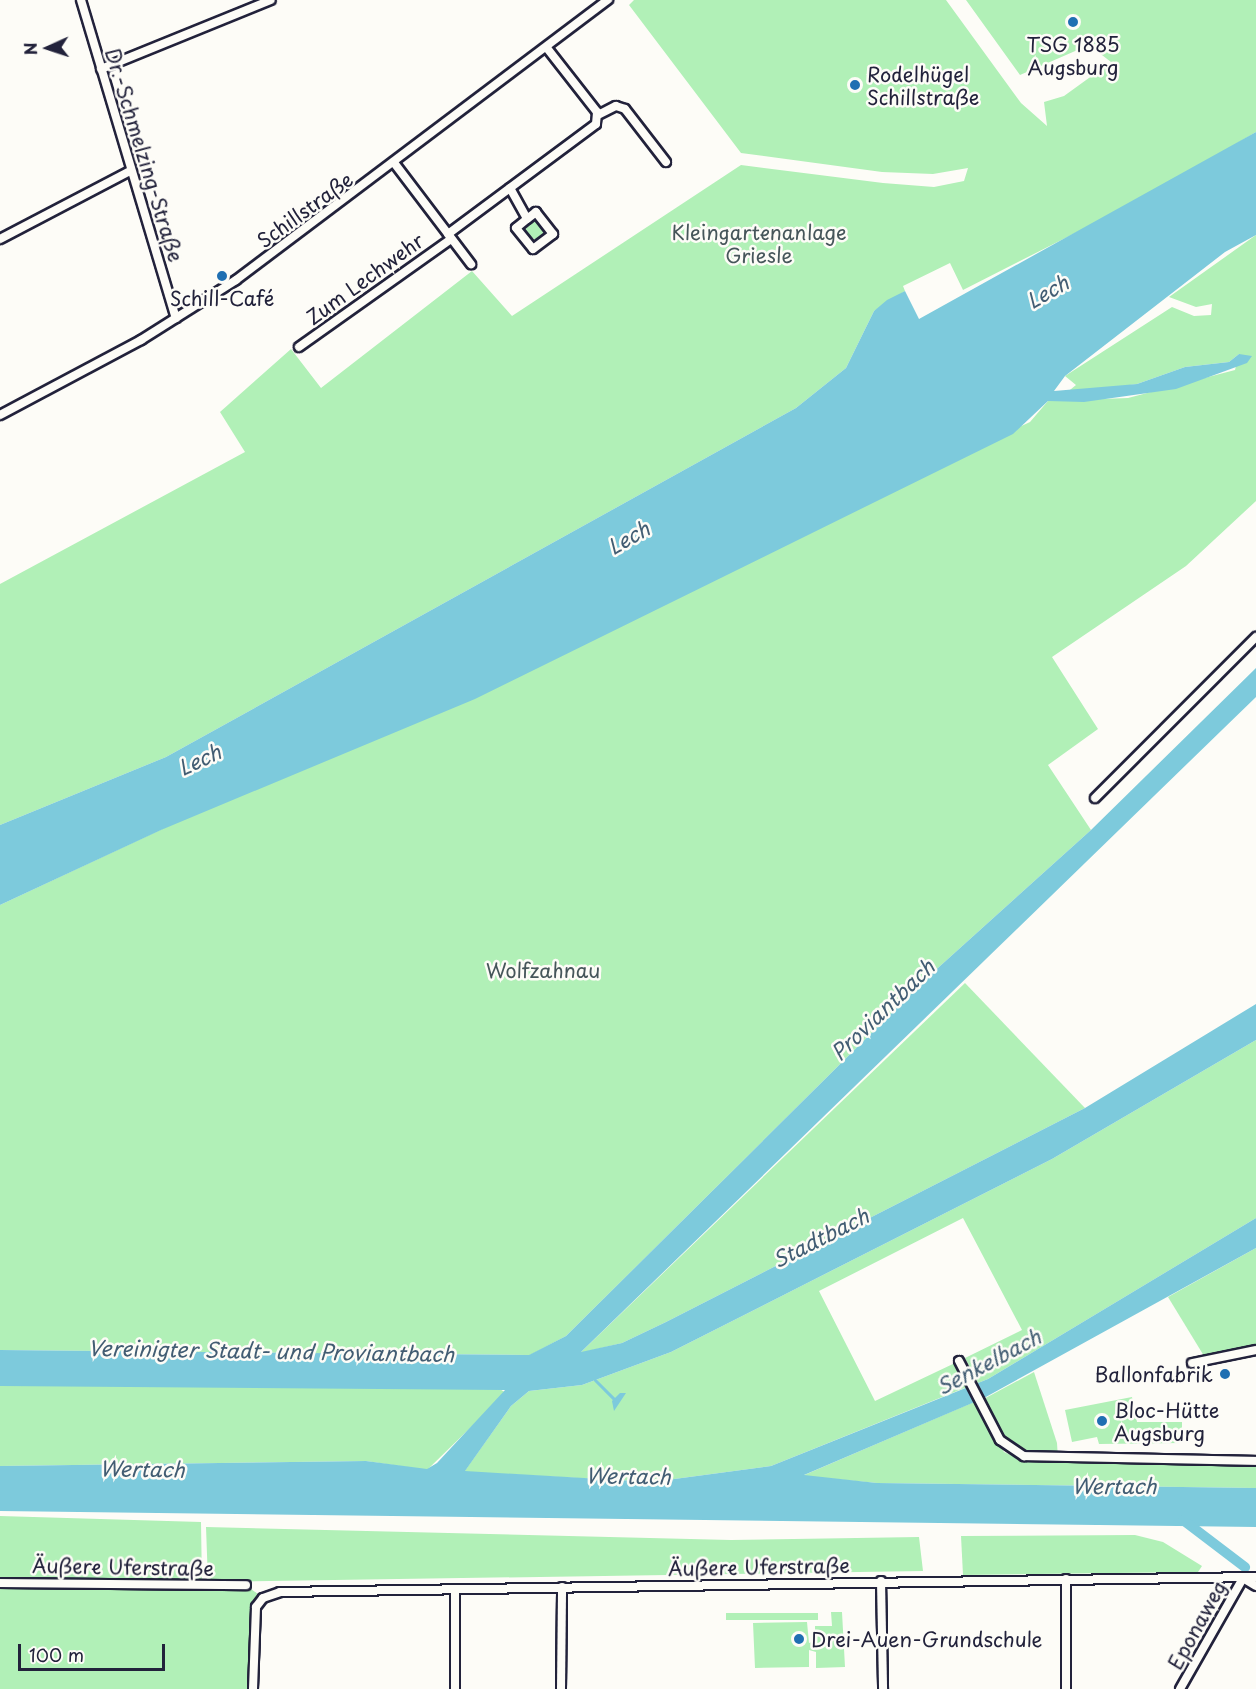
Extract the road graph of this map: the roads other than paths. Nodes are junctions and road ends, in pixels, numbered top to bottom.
1 (81, 0) edge
2 (271, 0) edge
3 (604, 1) edge
4 (547, 48) junction
5 (101, 69) junction
6 (598, 115) junction
7 (666, 162) dead end
8 (395, 164) junction
9 (130, 171) junction
10 (510, 188) junction
11 (526, 217) junction
12 (450, 236) junction
13 (0, 239) edge
14 (471, 264) dead end
15 (176, 318) junction
16 (299, 347) dead end
17 (0, 415) edge
18 (1256, 637) edge
19 (1095, 798) dead end
20 (1256, 1350) edge
21 (959, 1361) dead end
22 (1192, 1363) dead end
23 (1256, 1461) edge
24 (1256, 1577) edge
25 (1243, 1578) junction
26 (1066, 1579) junction
27 (881, 1581) junction
28 (0, 1583) edge
29 (246, 1585) dead end
30 (1256, 1586) edge
31 (562, 1587) junction
32 (455, 1590) junction
33 (253, 1689) edge
34 (455, 1689) edge
35 (561, 1689) edge
36 (883, 1689) edge
37 (1066, 1689) edge
38 (1180, 1689) edge

1 - 5 street, Dr.-Schmelzing-Straße
2 - 5 street
3 - 4 street, Schillstraße
4 - 6 street
4 - 8 street, Schillstraße
5 - 9 street, Dr.-Schmelzing-Straße
6 - 7 street
6 - 10 street
8 - 12 street, Zum Lechwehr
8 - 15 street, Schillstraße
9 - 13 street
9 - 15 street, Dr.-Schmelzing-Straße
10 - 11 street
10 - 12 street
11 - 11 street
12 - 14 street, Zum Lechwehr
12 - 16 street, Zum Lechwehr
15 - 17 street, Schillstraße
18 - 19 street
20 - 22 street
21 - 23 street
24 - 25 street, Äußere Uferstraße
25 - 26 street, Äußere Uferstraße
25 - 30 street
25 - 38 street, Eponaweg
26 - 27 street, Äußere Uferstraße
26 - 37 street
27 - 31 street, Äußere Uferstraße
27 - 36 street
28 - 29 street, Äußere Uferstraße
31 - 32 street, Äußere Uferstraße
31 - 35 street
32 - 33 street, Äußere Uferstraße
32 - 34 street

